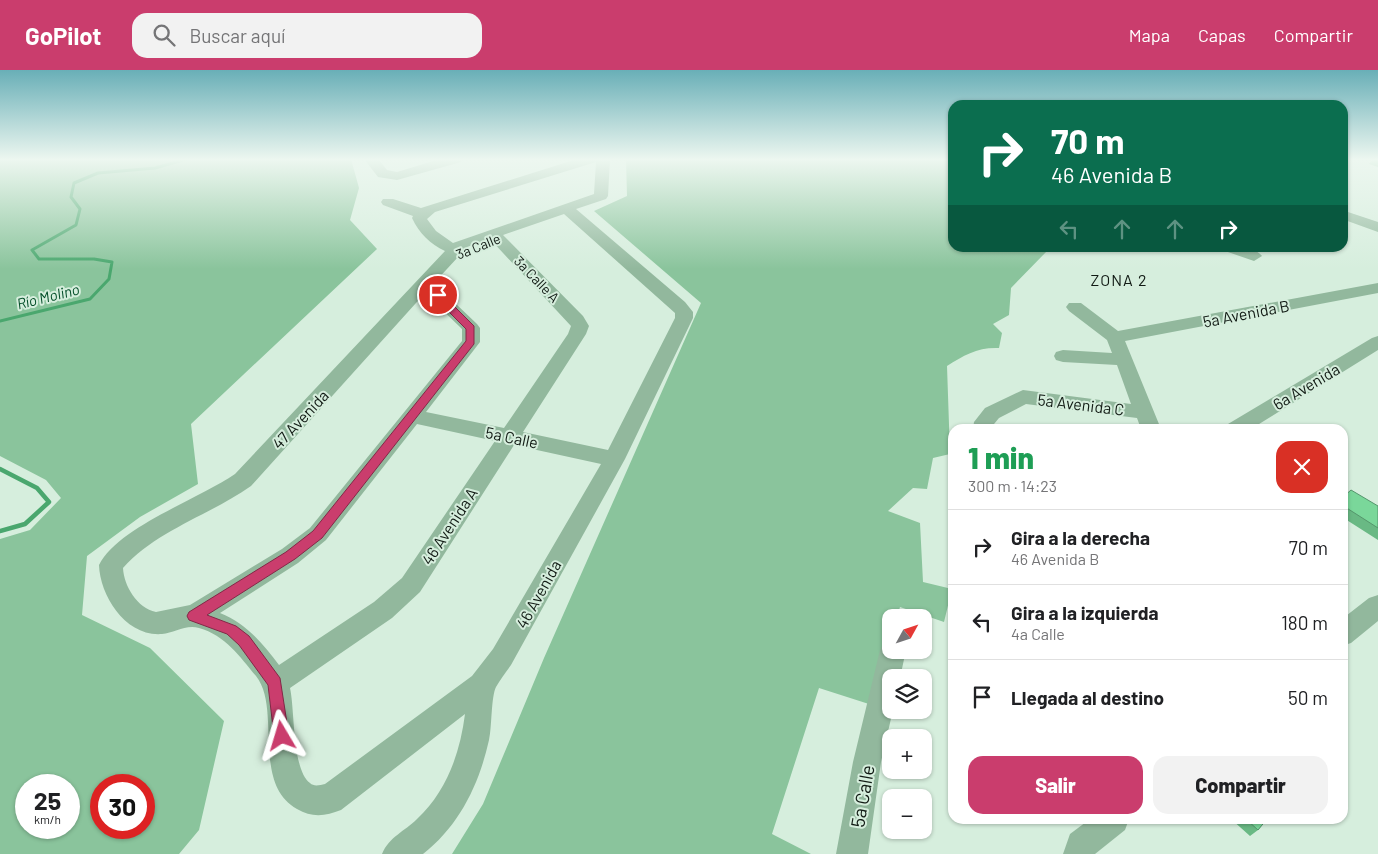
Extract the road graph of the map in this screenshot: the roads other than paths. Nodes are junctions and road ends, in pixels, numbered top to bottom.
1 (476, 196) edge
2 (601, 196) edge
3 (610, 196) edge
4 (388, 202) dead end
5 (569, 211) junction
6 (422, 214) junction
7 (1348, 216) edge
8 (1378, 227) edge
9 (495, 235) junction
10 (1242, 252) edge
11 (454, 253) junction
12 (1254, 256) dead end
13 (426, 284) junction
14 (1378, 288) edge
15 (1075, 307) dead end
16 (580, 326) joint
17 (1115, 337) junction
18 (1378, 342) edge
19 (1063, 356) dead end
20 (1125, 360) junction
21 (410, 416) junction
22 (1148, 420) edge
23 (988, 421) edge
24 (1243, 424) edge
25 (508, 436) junction
26 (614, 459) junction
27 (1378, 606) edge
28 (194, 616) junction
29 (1348, 629) edge
30 (891, 659) edge
31 (275, 683) junction
32 (482, 685) junction
33 (1108, 824) edge
34 (398, 854) edge
35 (852, 854) edge
36 (1079, 854) edge

1 - 6 street
2 - 5 street, 3a Calle
3 - 5 street, 3a Calle
4 - 6 street
5 - 9 street, 3a Calle
5 - 26 street, 46 Avenida
6 - 11 street
7 - 8 street
9 - 11 street, 3a Calle
9 - 16 street, 3a Calle A
10 - 12 street
11 - 13 street, 47 Avenida
13 - 21 street
13 - 28 street, 47 Avenida
14 - 17 street, 5a Avenida B
15 - 17 street
16 - 25 street, 46 Avenida A
17 - 20 street
18 - 24 street, 6a Avenida
19 - 20 street
20 - 22 street
21 - 25 street, 5a Calle
21 - 28 street
22 - 23 street, 5a Avenida C
25 - 26 street, 5a Calle
25 - 31 street, 46 Avenida A
26 - 32 street, 46 Avenida
27 - 29 street
28 - 31 street
30 - 35 street, 5a Calle
31 - 32 street, 46 Avenida
32 - 34 street
33 - 36 street

